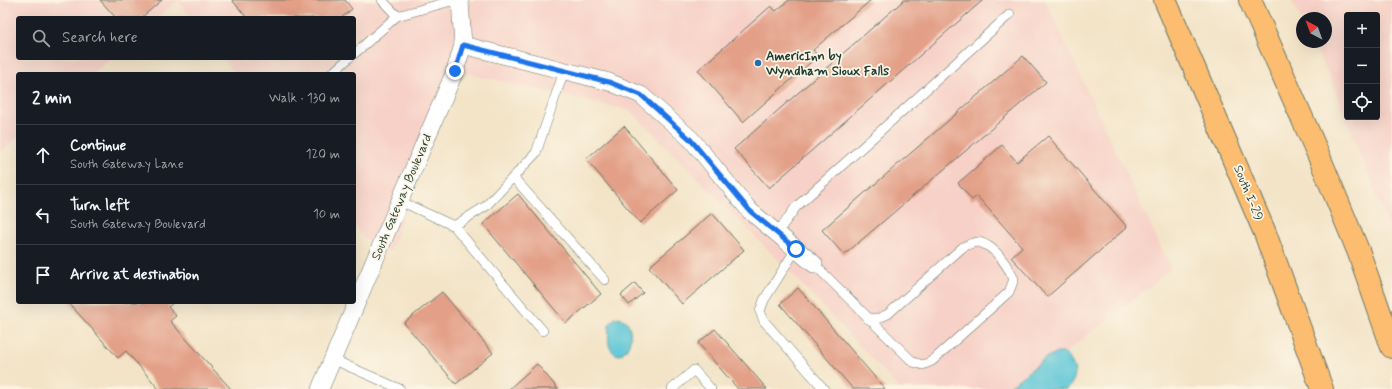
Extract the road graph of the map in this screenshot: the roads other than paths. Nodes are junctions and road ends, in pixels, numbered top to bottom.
1 (382, 0) edge
2 (455, 0) edge
3 (460, 0) edge
4 (1165, 0) edge
5 (1250, 0) edge
6 (1010, 14) dead end
7 (397, 16) junction
8 (463, 45) junction
9 (356, 52) edge
10 (347, 60) edge
11 (564, 71) junction
12 (333, 72) edge
13 (513, 178) junction
14 (400, 201) junction
15 (454, 226) junction
16 (777, 233) junction
17 (796, 249) junction
18 (814, 264) joint
19 (605, 280) dead end
20 (356, 303) edge
21 (356, 304) edge
22 (868, 319) junction
23 (543, 331) dead end
24 (1392, 347) edge
25 (332, 359) junction
26 (320, 389) edge
27 (400, 389) edge
28 (672, 389) edge
29 (711, 389) edge
30 (824, 389) edge
31 (1322, 389) edge

1 - 7 lane
2 - 7 lane
3 - 8 street, South Gateway Boulevard
4 - 31 highway, South I-29
5 - 24 highway
6 - 16 lane
7 - 9 lane
8 - 11 street
8 - 14 street, South Gateway Boulevard
10 - 12 lane
11 - 13 lane
11 - 16 street
13 - 15 lane
13 - 19 lane
14 - 15 lane
14 - 20 street, South Gateway Boulevard
15 - 23 lane
16 - 17 street
17 - 18 street
17 - 30 lane
18 - 22 lane
21 - 25 street, South Gateway Boulevard
22 - 22 lane
25 - 26 street, South Gateway Boulevard
25 - 27 lane
28 - 29 lane

